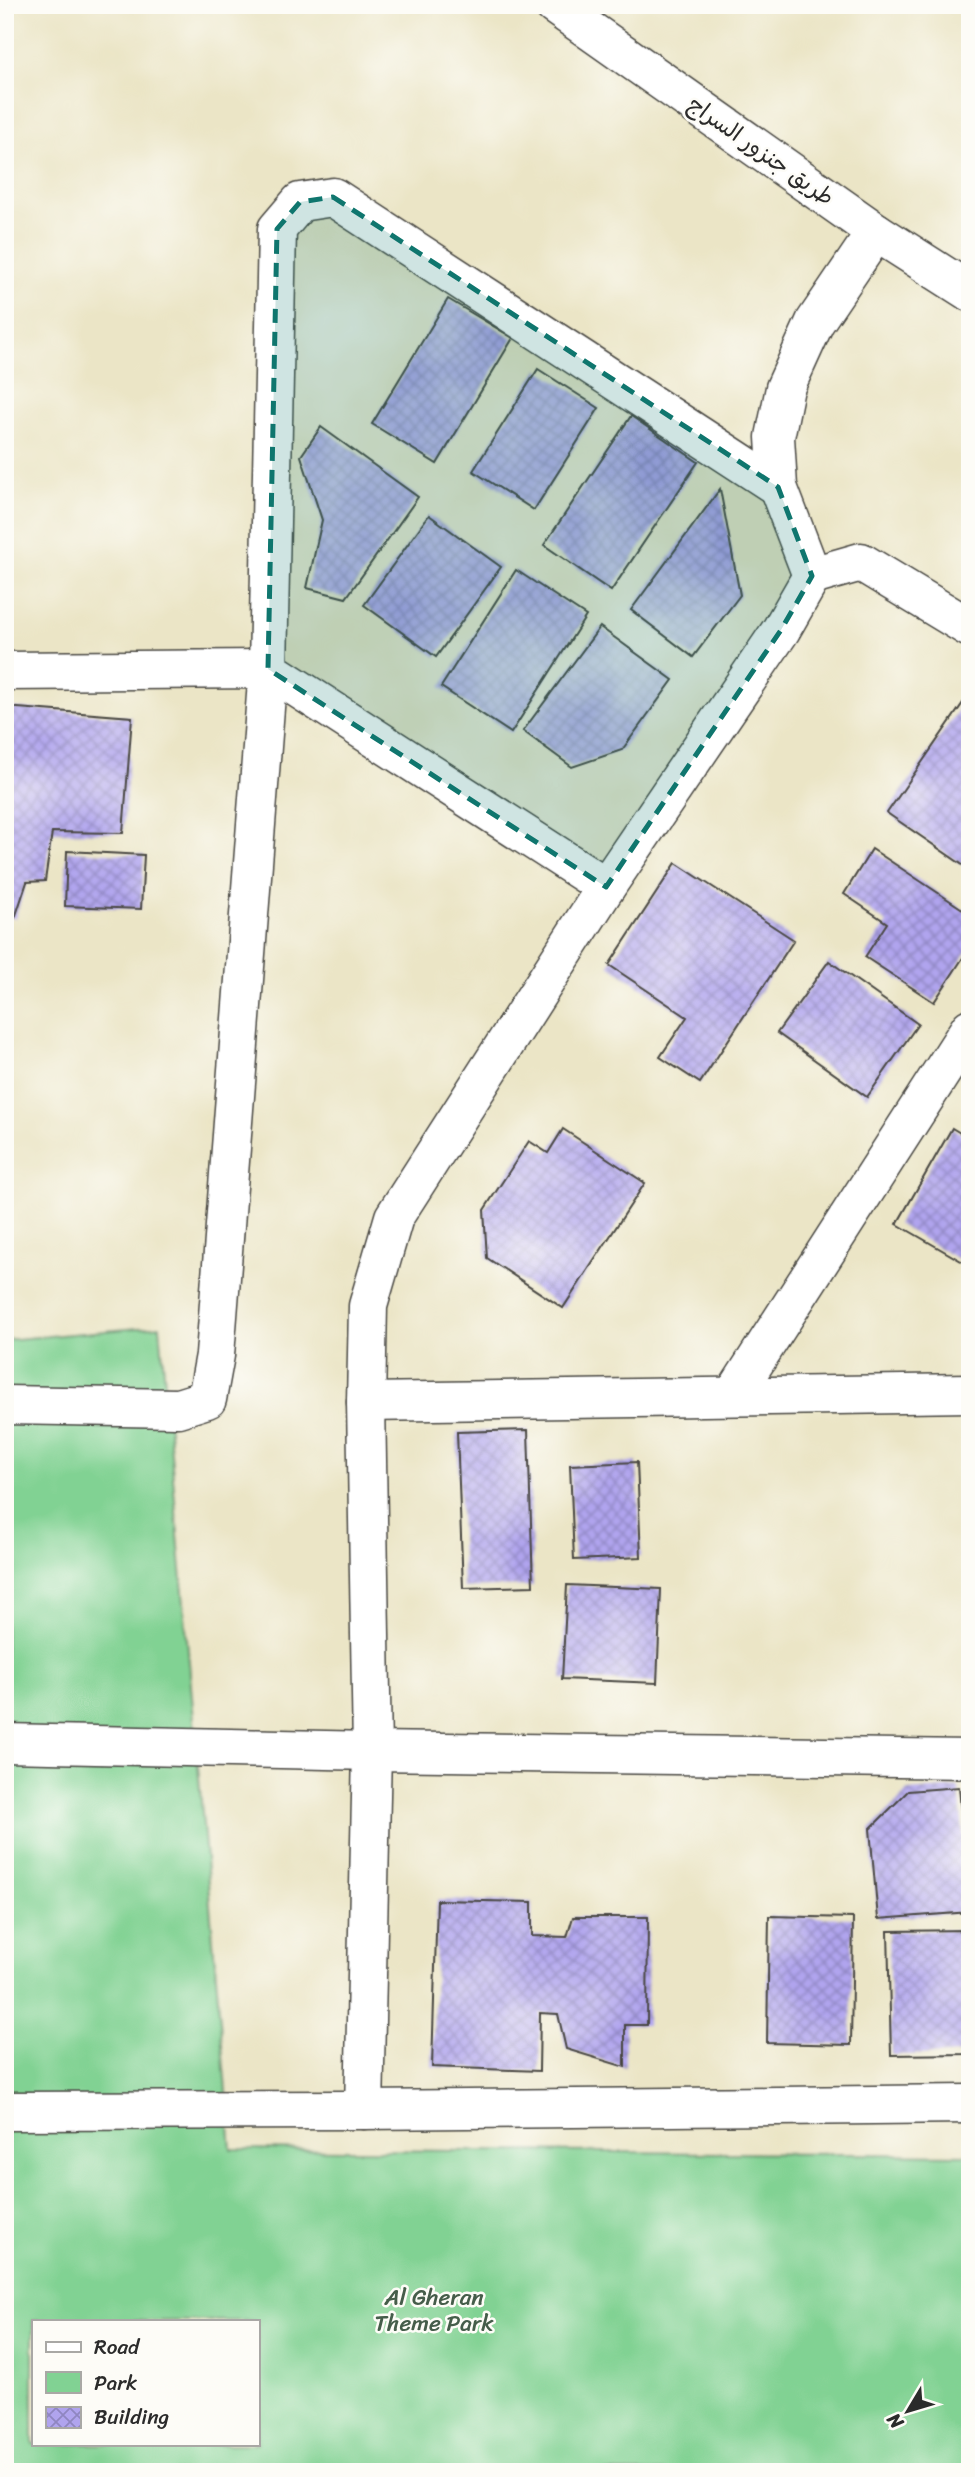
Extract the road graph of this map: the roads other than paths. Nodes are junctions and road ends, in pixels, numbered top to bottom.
1 (554, 5) edge
2 (876, 232) junction
3 (970, 292) edge
4 (778, 487) junction
5 (811, 576) junction
6 (970, 628) edge
7 (268, 669) junction
8 (5, 671) edge
9 (606, 887) junction
10 (970, 1028) edge
11 (970, 1393) edge
12 (733, 1396) junction
13 (366, 1402) junction
14 (5, 1405) edge
15 (5, 1743) edge
16 (372, 1751) junction
17 (970, 1759) edge
18 (970, 2104) edge
19 (365, 2110) junction
20 (5, 2111) edge

1 - 2 street, طريق جنزور السراج
2 - 3 street, طريق جنزور السراج
2 - 4 street
4 - 5 street
4 - 7 street
5 - 6 street
5 - 9 street
7 - 8 street
7 - 9 street
7 - 14 street
9 - 13 street
10 - 12 street
11 - 12 street
12 - 13 street
13 - 16 street
15 - 16 street
16 - 17 street
16 - 19 street
18 - 19 street
19 - 20 street

